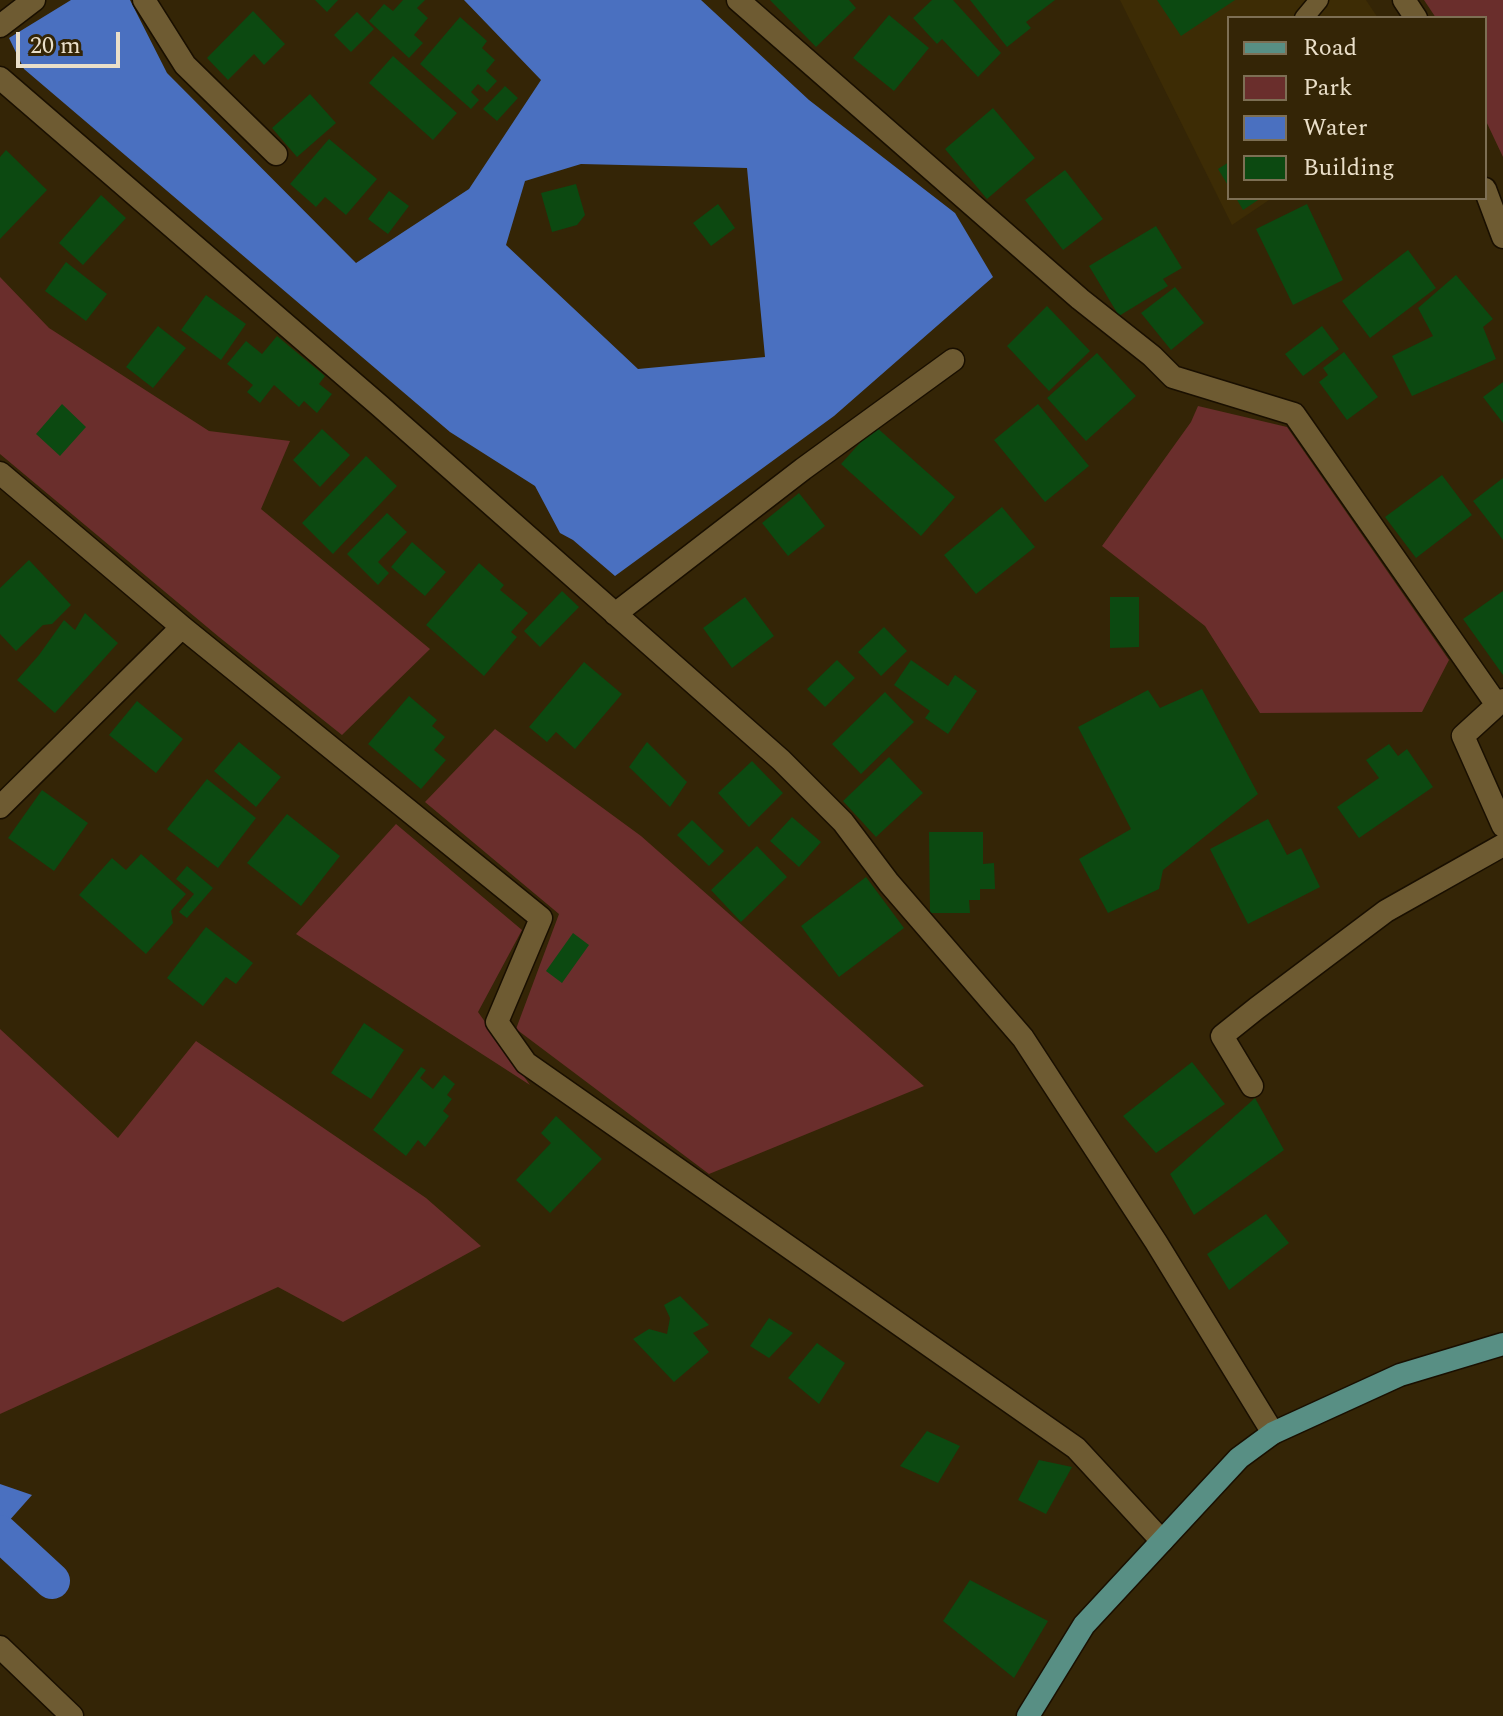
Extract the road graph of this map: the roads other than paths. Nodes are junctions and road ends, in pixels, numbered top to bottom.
1 (34, 0) edge
2 (144, 0) edge
3 (738, 0) edge
4 (1319, 0) edge
5 (1306, 16) edge
6 (0, 26) edge
7 (0, 78) edge
8 (276, 154) dead end
9 (1487, 194) edge
10 (1503, 237) edge
11 (953, 360) dead end
12 (0, 473) edge
13 (615, 614) junction
14 (182, 627) junction
15 (1500, 703) edge
16 (0, 807) edge
17 (1503, 826) edge
18 (1503, 845) edge
19 (1252, 1086) dead end
20 (1503, 1344) edge
21 (1273, 1433) junction
22 (1162, 1541) junction
23 (0, 1647) edge
24 (72, 1716) edge
25 (1028, 1716) edge

1 - 6 street
2 - 8 street
3 - 15 street
4 - 5 lane
7 - 13 street
9 - 10 street
11 - 13 street
12 - 14 street
13 - 21 street
14 - 16 street
14 - 22 street
15 - 17 street
18 - 19 street
20 - 21 main road
21 - 22 main road
22 - 25 main road
23 - 24 street

